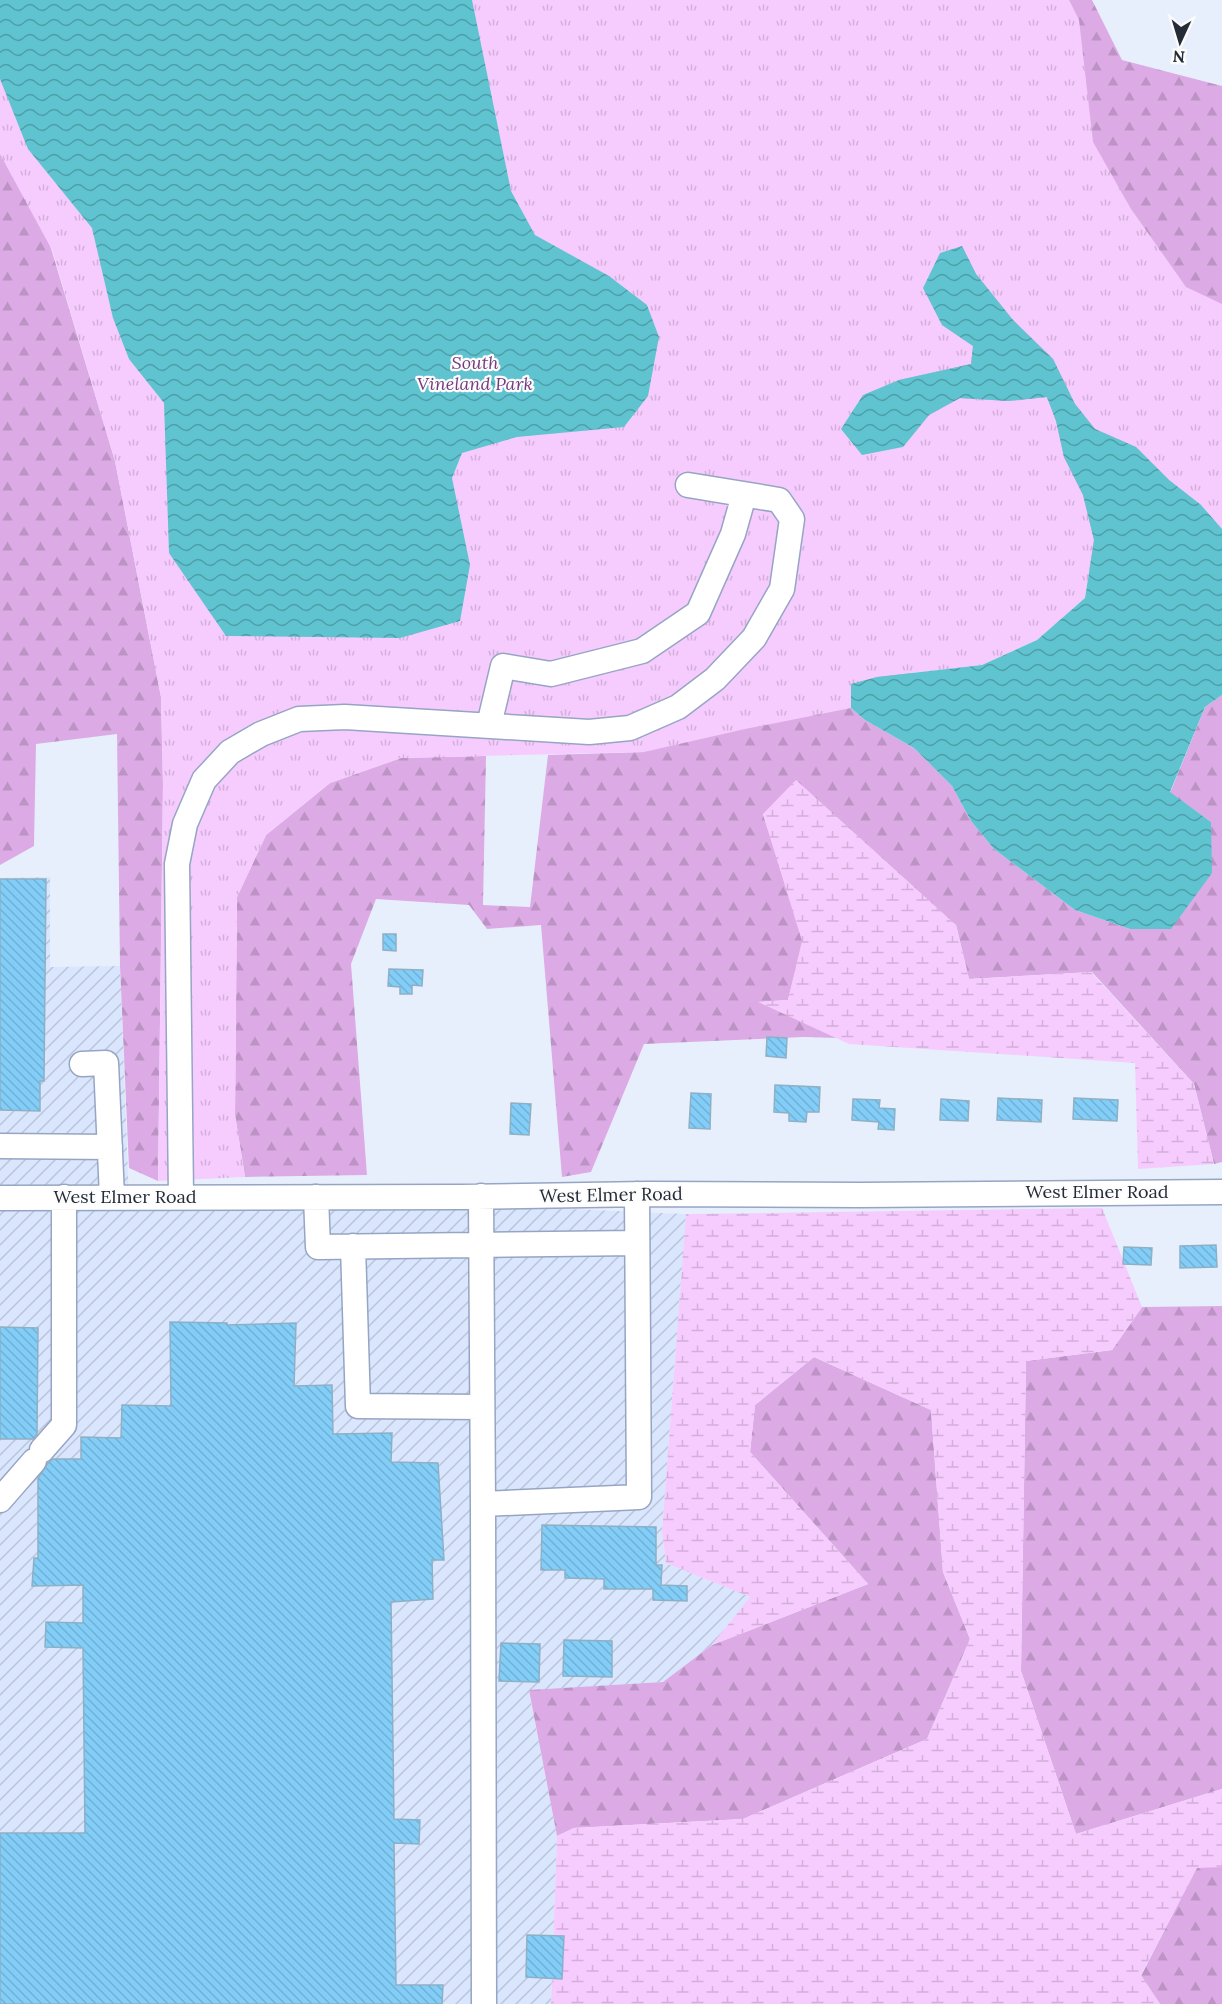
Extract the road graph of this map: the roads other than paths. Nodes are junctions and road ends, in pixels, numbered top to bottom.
1 (688, 485) dead end
2 (744, 495) junction
3 (489, 726) junction
4 (82, 1064) dead end
5 (0, 1146) edge
6 (110, 1147) junction
7 (1222, 1192) edge
8 (637, 1194) junction
9 (64, 1197) junction
10 (112, 1197) junction
11 (181, 1197) junction
12 (315, 1197) junction
13 (481, 1197) junction
14 (0, 1198) edge
15 (637, 1243) junction
16 (482, 1245) junction
17 (353, 1246) junction
18 (482, 1407) junction
19 (0, 1500) edge
20 (483, 1504) junction
21 (484, 2004) edge

1 - 2 street
2 - 3 street
2 - 3 street
3 - 11 street
4 - 6 street
5 - 6 street
6 - 10 street
7 - 8 street, West Elmer Road
8 - 13 street, West Elmer Road
8 - 15 street
9 - 10 street, West Elmer Road
9 - 14 street, West Elmer Road
9 - 19 street
10 - 11 street, West Elmer Road
11 - 12 street, West Elmer Road
12 - 13 street, West Elmer Road
12 - 17 street
13 - 16 street
15 - 16 street
15 - 20 street
16 - 17 street
16 - 18 street
17 - 18 street
18 - 20 street
20 - 21 street

